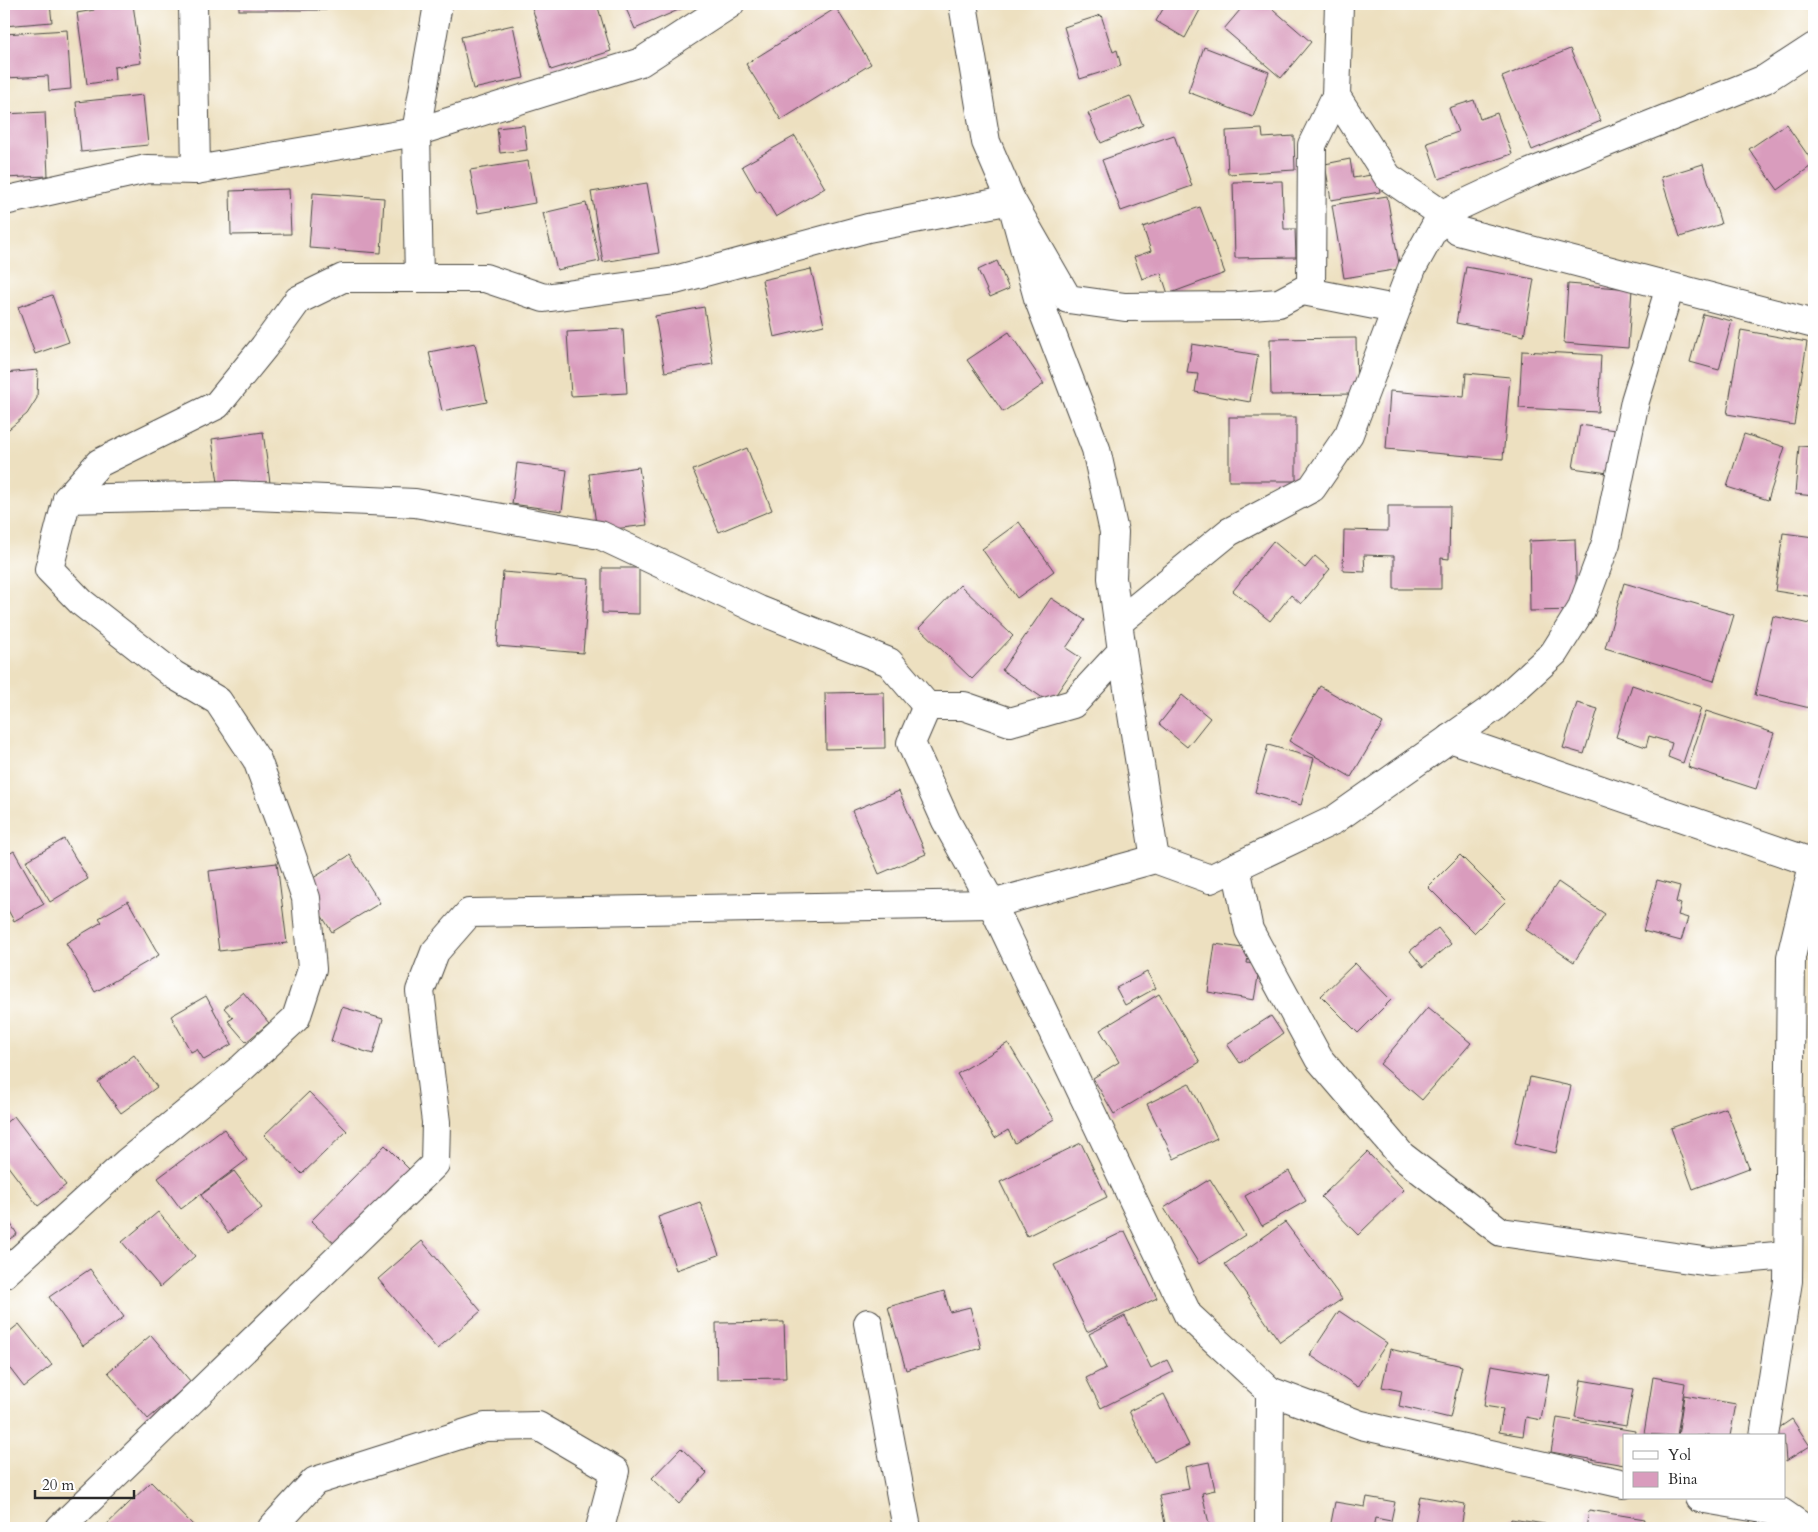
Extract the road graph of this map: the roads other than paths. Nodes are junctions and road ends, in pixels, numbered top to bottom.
1 (193, 4) edge
2 (438, 4) edge
3 (730, 4) edge
4 (963, 4) edge
5 (1339, 4) edge
6 (1814, 47) edge
7 (1336, 96) junction
8 (416, 132) junction
9 (196, 170) junction
10 (1011, 200) junction
11 (4, 201) edge
12 (1442, 214) junction
13 (419, 278) junction
14 (1670, 287) junction
15 (1303, 291) junction
16 (1396, 309) junction
17 (1814, 324) edge
18 (67, 498) junction
19 (1119, 622) junction
20 (1122, 651) junction
21 (927, 706) junction
22 (1450, 738) junction
23 (1154, 859) junction
24 (1814, 862) edge
25 (1236, 867) junction
26 (992, 904) junction
27 (1788, 1255) junction
28 (4, 1274) edge
29 (868, 1323) dead end
30 (1270, 1392) junction
31 (1764, 1434) edge
32 (1623, 1484) edge
33 (1721, 1500) edge
34 (1753, 1503) edge
35 (1780, 1520) edge
36 (60, 1528) edge
37 (272, 1528) edge
38 (600, 1528) edge
39 (907, 1528) edge
40 (1269, 1528) edge
41 (1804, 1528) edge

1 - 9 street
2 - 8 street
3 - 8 street
4 - 10 street
5 - 7 street
6 - 12 street
7 - 12 street
7 - 15 street
8 - 9 street
8 - 13 street
9 - 11 street
10 - 13 street
10 - 15 street
10 - 19 street
12 - 14 street
12 - 16 street
13 - 18 street
14 - 17 street
14 - 22 street
15 - 16 street
16 - 19 street
18 - 21 street
18 - 28 street
19 - 20 street
20 - 21 street
20 - 23 street
21 - 26 street
22 - 24 street
22 - 25 street
23 - 25 street
23 - 26 street
24 - 27 street
25 - 27 street
26 - 30 street
26 - 36 street
27 - 31 street
29 - 39 street
30 - 32 street
30 - 40 street
33 - 34 street
34 - 35 street
35 - 41 street
37 - 38 street

